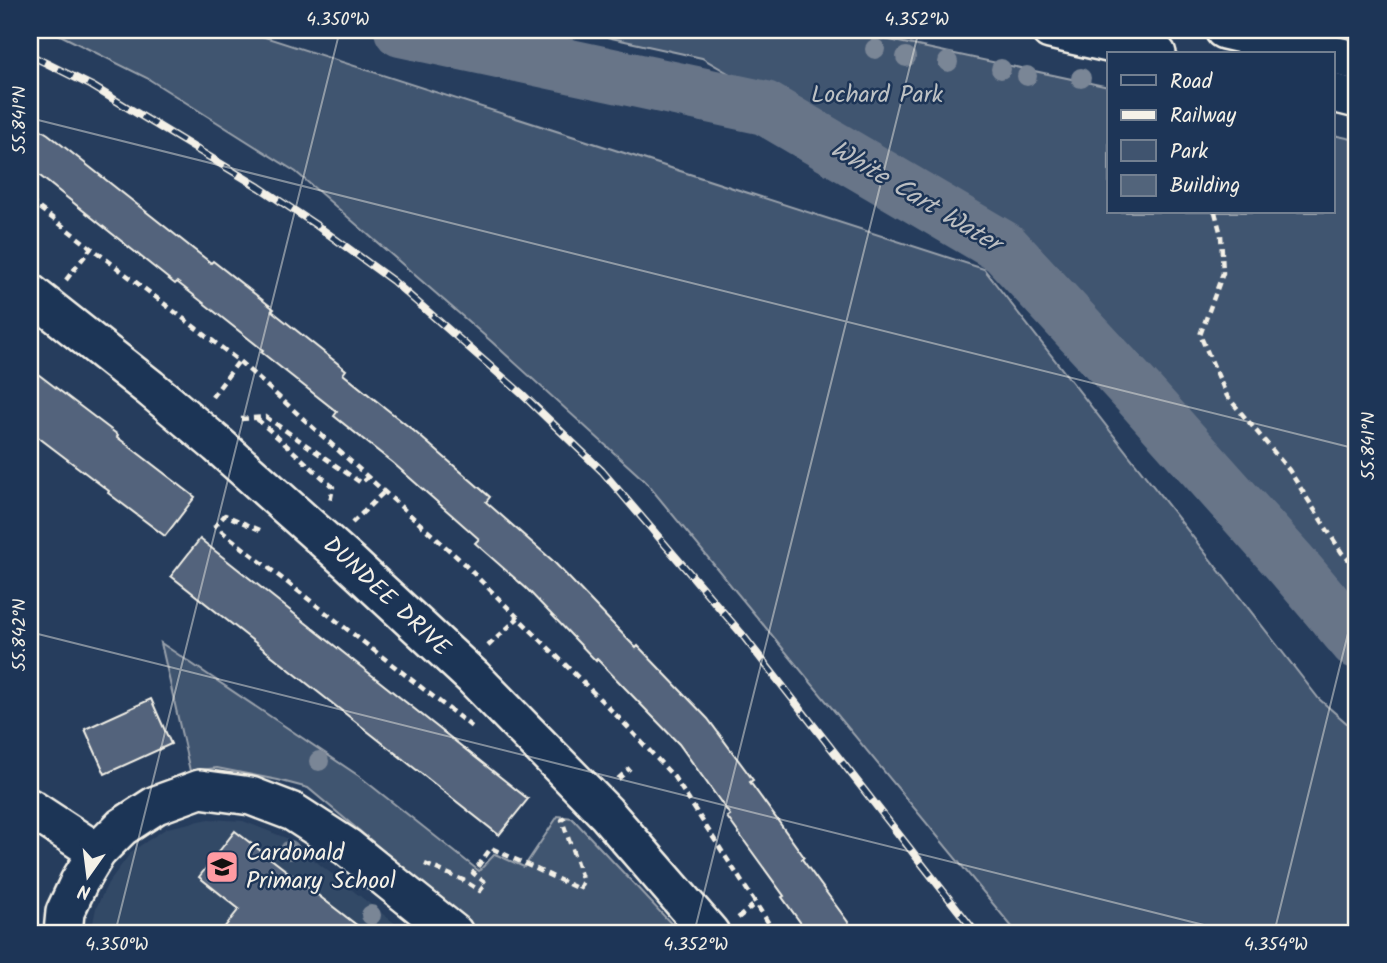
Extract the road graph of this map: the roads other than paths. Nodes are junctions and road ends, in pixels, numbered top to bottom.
1 (1050, 30) edge
2 (1224, 30) edge
3 (1148, 52) edge
4 (1317, 52) edge
5 (1334, 56) edge
6 (1357, 61) edge
7 (1334, 93) edge
8 (1357, 99) edge
9 (30, 293) edge
10 (30, 808) edge
11 (97, 852) junction
12 (63, 933) edge
13 (454, 933) edge
14 (710, 933) edge

1 - 3 street
2 - 4 street
5 - 6 street
7 - 8 street
9 - 14 street, DUNDEE DRIVE
10 - 11 street
11 - 12 street
11 - 13 street

